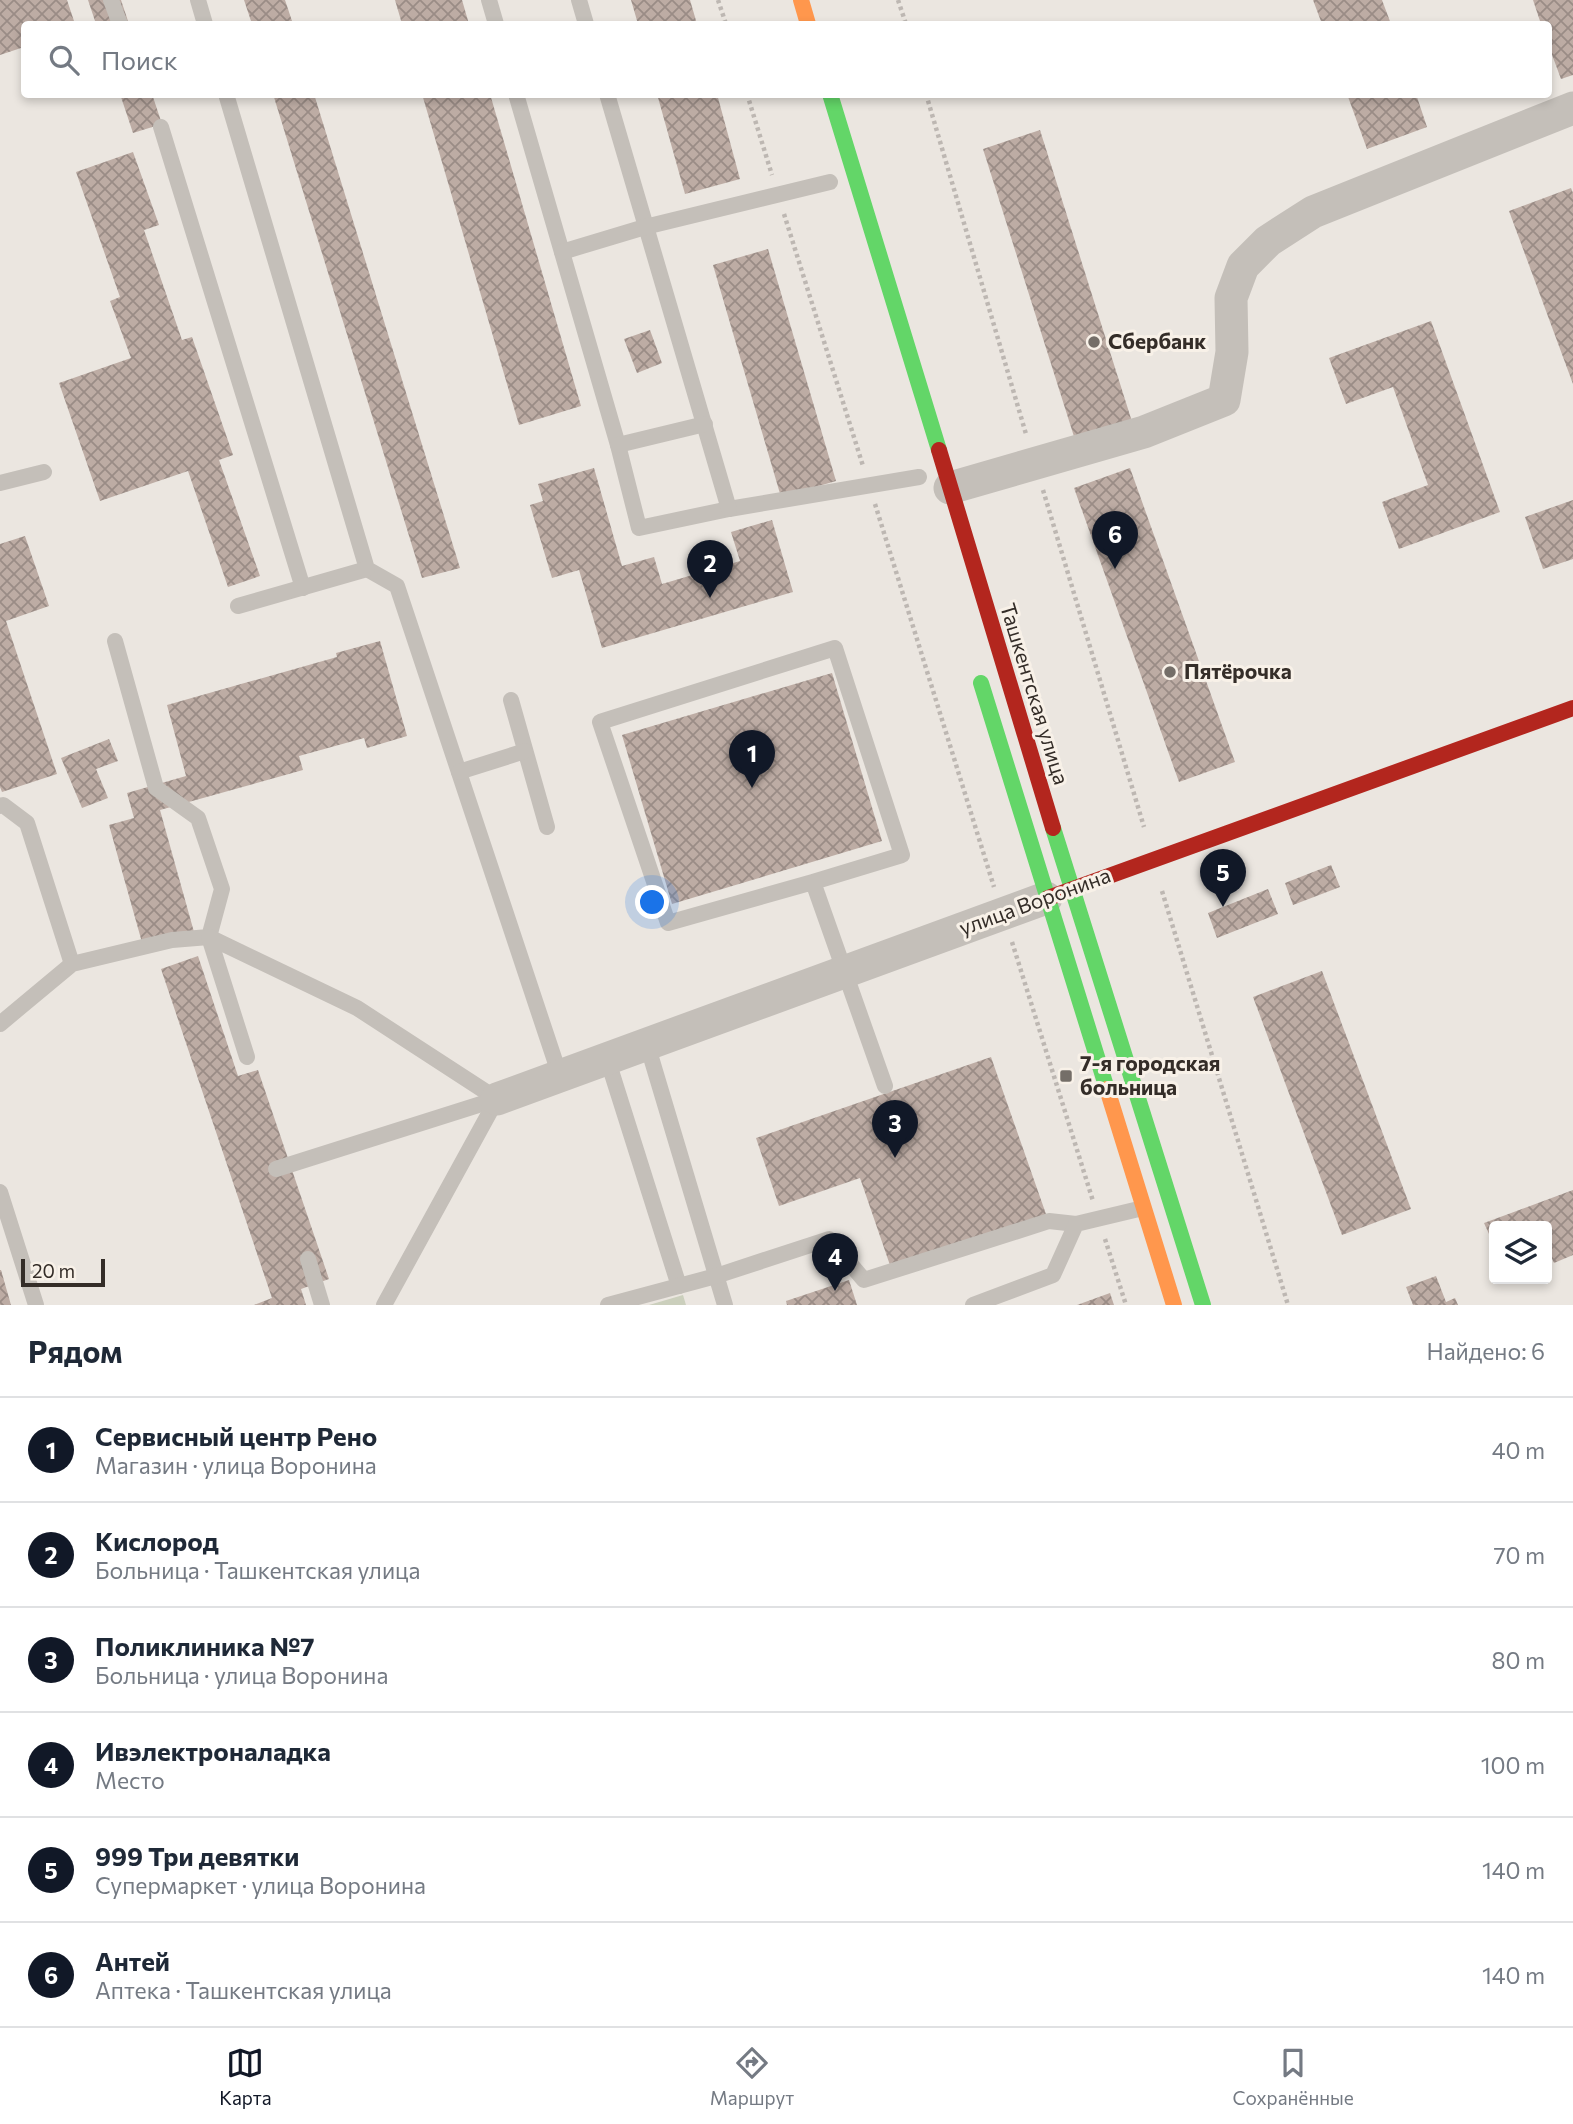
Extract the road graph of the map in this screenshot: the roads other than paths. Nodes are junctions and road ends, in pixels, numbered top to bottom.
1 (111, 0) edge
2 (198, 0) edge
3 (489, 0) edge
4 (579, 0) edge
5 (801, 0) edge
6 (119, 21) edge
7 (204, 21) edge
8 (495, 21) edge
9 (585, 21) edge
10 (807, 21) edge
11 (227, 98) edge
12 (517, 98) edge
13 (608, 98) edge
14 (831, 98) edge
15 (1573, 108) edge
16 (161, 127) dead end
17 (830, 182) dead end
18 (645, 227) junction
19 (562, 252) junction
20 (705, 425) junction
21 (618, 445) junction
22 (917, 471) joint
23 (44, 472) dead end
24 (0, 483) edge
25 (937, 492) junction
26 (729, 509) junction
27 (367, 569) junction
28 (303, 587) junction
29 (238, 606) dead end
30 (115, 641) dead end
31 (976, 665) dead end
32 (511, 700) dead end
33 (1573, 708) edge
34 (526, 751) junction
35 (459, 772) junction
36 (0, 806) edge
37 (547, 827) dead end
38 (813, 882) junction
39 (1059, 894) junction
40 (209, 937) junction
41 (72, 964) junction
42 (845, 971) junction
43 (0, 1024) edge
44 (647, 1044) junction
45 (247, 1057) dead end
46 (607, 1058) junction
47 (560, 1076) junction
48 (885, 1086) dead end
49 (497, 1099) junction
50 (276, 1168) dead end
51 (0, 1192) edge
52 (1143, 1208) junction
53 (1076, 1224) junction
54 (308, 1259) dead end
55 (716, 1276) junction
56 (679, 1286) junction
57 (645, 1300) edge
58 (36, 1305) edge
59 (322, 1305) edge
60 (384, 1305) edge
61 (608, 1305) edge
62 (725, 1305) edge
63 (973, 1305) edge
64 (1174, 1305) edge
65 (1203, 1305) edge

1 - 6 lane
2 - 7 lane
3 - 8 lane
4 - 9 lane
5 - 10 main road
11 - 27 lane
12 - 19 lane
13 - 18 lane
14 - 25 main road, Ташкентская улица
15 - 25 street
16 - 28 lane
17 - 18 lane
18 - 19 lane
18 - 20 lane
19 - 21 lane
20 - 21 lane
20 - 26 lane
21 - 26 lane
22 - 25 main road, Ташкентская улица
22 - 26 lane
23 - 24 lane
25 - 39 main road, Ташкентская улица
27 - 28 lane
27 - 35 lane
28 - 29 lane
30 - 40 lane
31 - 39 main road, Ташкентская улица
32 - 34 lane
33 - 39 main road, улица Воронина
34 - 35 lane
34 - 37 lane
35 - 47 lane
36 - 41 lane
38 - 38 lane
38 - 42 lane
39 - 42 street, улица Воронина
39 - 52 main road, Ташкентская улица
39 - 65 main road, Ташкентская улица
40 - 41 lane
40 - 45 lane
40 - 49 lane
41 - 43 lane
42 - 44 street, улица Воронина
42 - 48 lane
44 - 46 street, улица Воронина
44 - 55 lane
46 - 47 street, улица Воронина
46 - 56 lane
47 - 49 street, улица Воронина
49 - 50 lane
49 - 60 lane
51 - 58 lane
52 - 53 lane
52 - 64 main road, Ташкентская улица
53 - 55 lane
53 - 63 lane
54 - 59 lane
55 - 56 lane
55 - 62 lane
56 - 57 lane
57 - 61 lane

